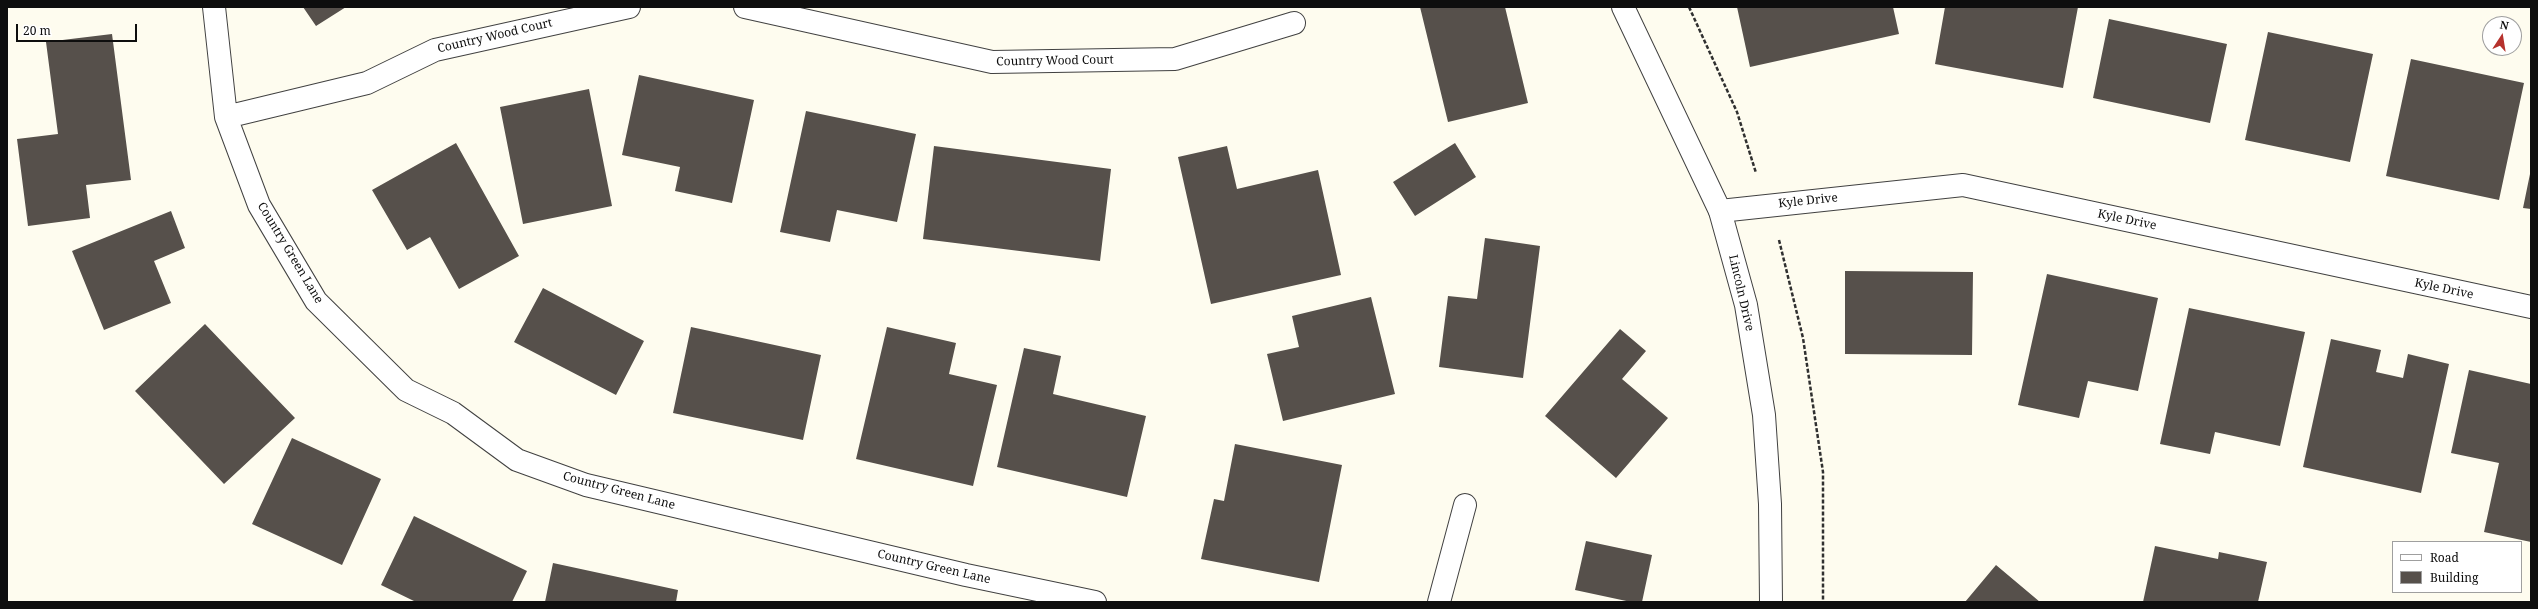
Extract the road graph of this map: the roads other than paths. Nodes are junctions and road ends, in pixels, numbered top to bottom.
1 (214, 7) edge
2 (629, 7) edge
3 (746, 7) edge
4 (1623, 7) edge
5 (1294, 23) dead end
6 (226, 117) junction
7 (1720, 211) junction
8 (2531, 307) edge
9 (1465, 505) dead end
10 (1095, 602) edge
11 (1439, 602) edge
12 (1771, 602) edge

1 - 6 street, Country Green Lane
2 - 6 street, Country Wood Court
3 - 5 street, Country Wood Court
4 - 7 street, Lincoln Drive
6 - 10 street, Country Green Lane
7 - 8 street, Kyle Drive
7 - 12 street, Lincoln Drive
9 - 11 street

